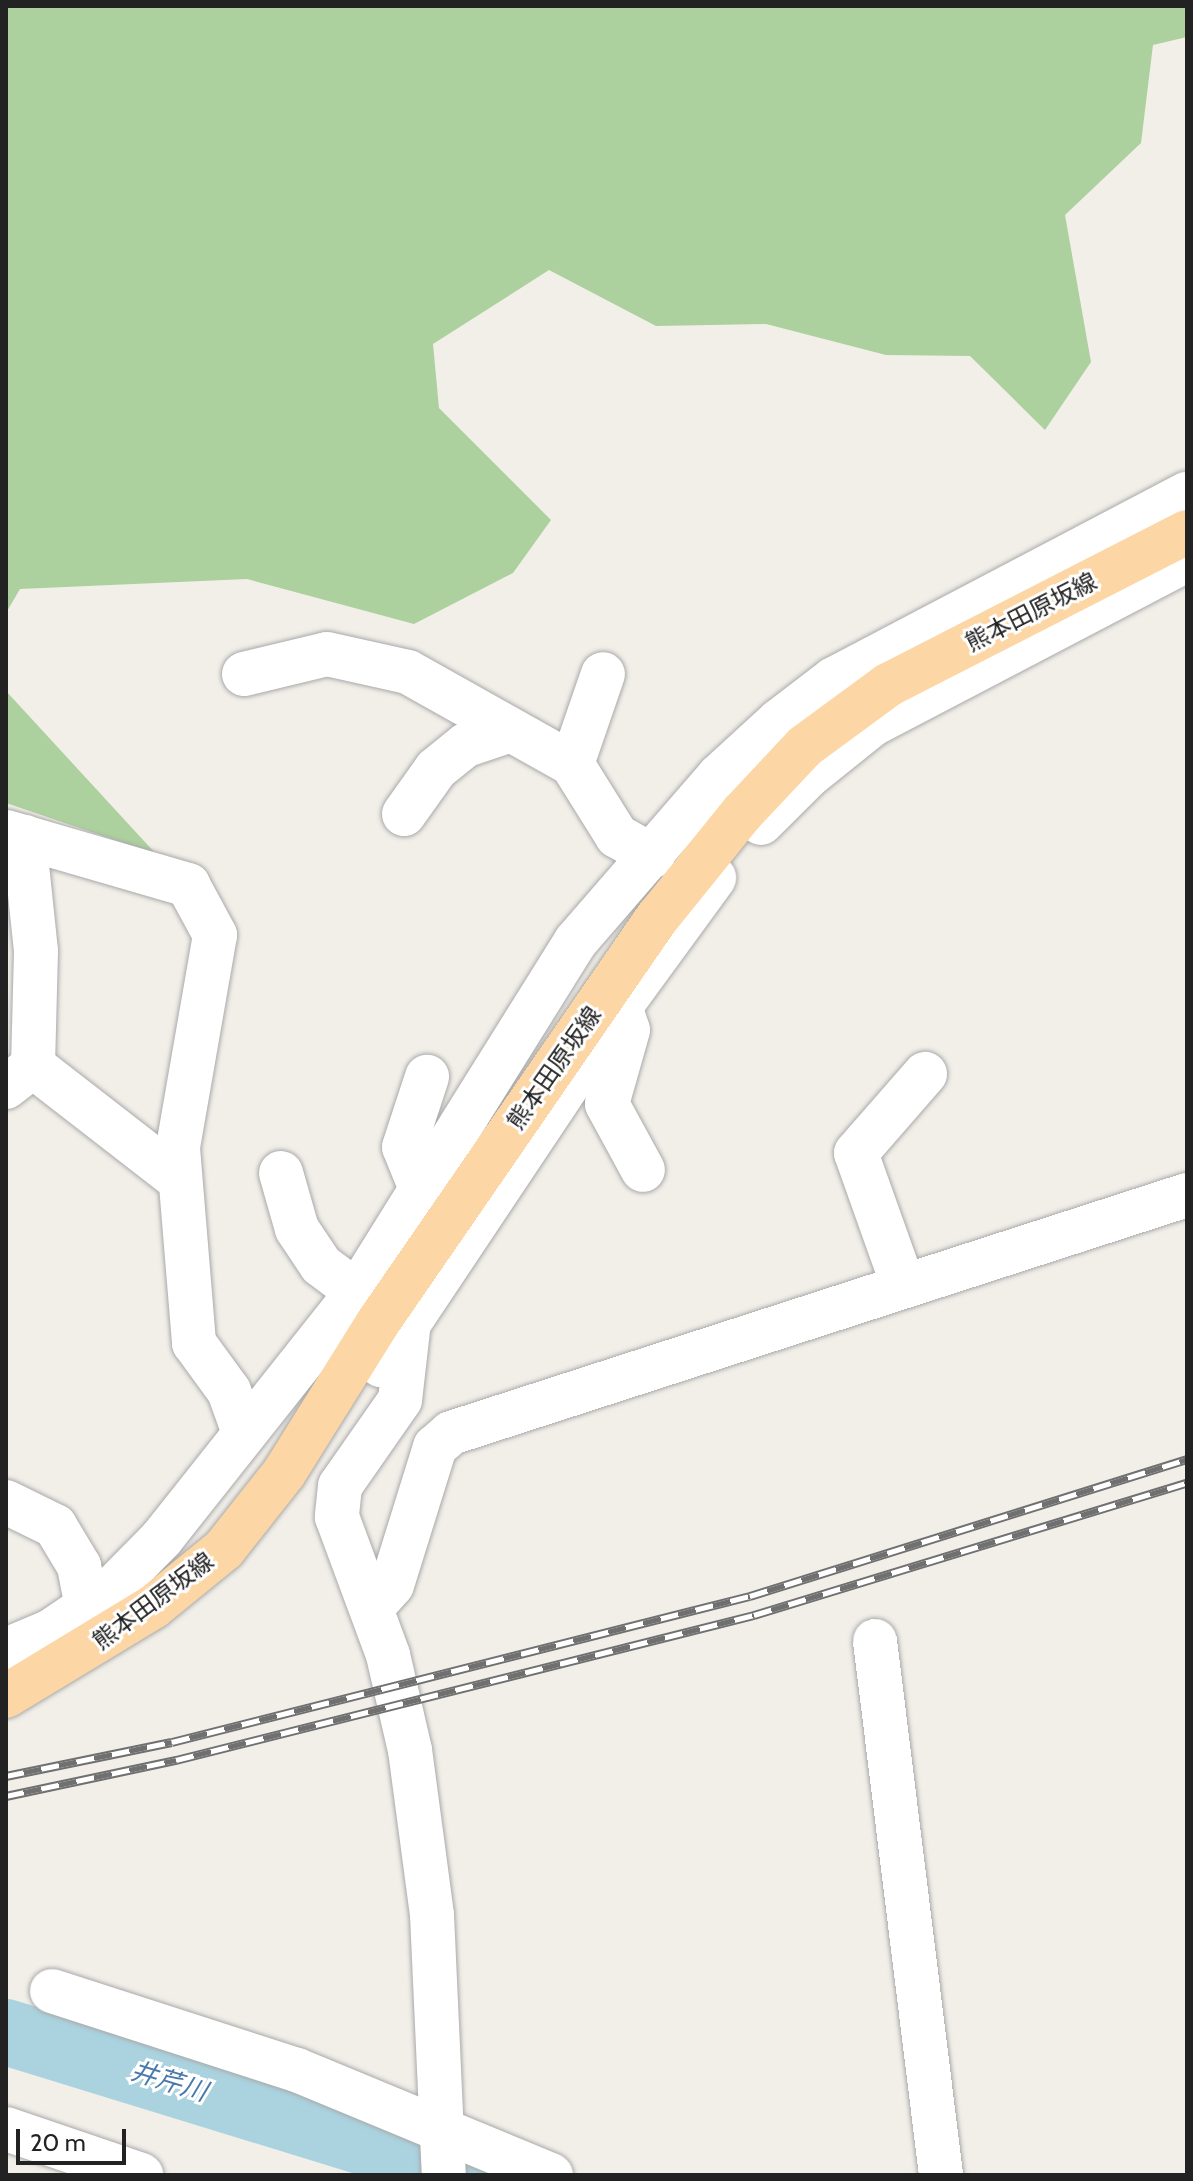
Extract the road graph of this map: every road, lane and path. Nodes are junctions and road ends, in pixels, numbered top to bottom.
1 (1187, 468) edge
2 (1187, 494) edge
3 (1187, 532) edge
4 (1112, 552) junction
5 (1187, 560) edge
6 (244, 674) dead end
7 (603, 674) dead end
8 (511, 730) junction
9 (572, 764) junction
10 (404, 814) dead end
11 (15, 835) edge
12 (653, 856) junction
13 (620, 1007) junction
14 (925, 1074) dead end
15 (20, 1076) edge
16 (427, 1077) dead end
17 (643, 1170) dead end
18 (281, 1173) dead end
19 (180, 1180) junction
20 (421, 1189) junction
21 (1187, 1195) edge
22 (903, 1285) junction
23 (376, 1324) junction
24 (244, 1433) junction
25 (6, 1502) edge
26 (373, 1606) junction
27 (87, 1607) junction
28 (875, 1641) dead end
29 (6, 1650) edge
30 (6, 1696) edge
31 (52, 1991) dead end
32 (6, 2129) edge
33 (439, 2129) junction
34 (141, 2175) edge
35 (444, 2175) edge
36 (551, 2175) edge
37 (941, 2175) edge

1 - 4 street
2 - 4 street
3 - 4 main road, 熊本田原坂線
4 - 12 street
4 - 23 main road, 熊本田原坂線
5 - 13 street
6 - 8 street
7 - 9 street
8 - 9 street
8 - 10 street
9 - 12 street
11 - 15 street
11 - 19 street
12 - 20 street
13 - 17 street
13 - 23 street
14 - 22 street
15 - 19 street
16 - 20 street
18 - 23 street
19 - 24 street
20 - 23 street
21 - 22 street
22 - 26 street
23 - 24 street
23 - 26 street
23 - 30 main road, 熊本田原坂線
24 - 27 street
25 - 27 street
26 - 33 street
27 - 29 street
28 - 37 street
31 - 33 street
32 - 34 street
33 - 35 street
33 - 36 street

